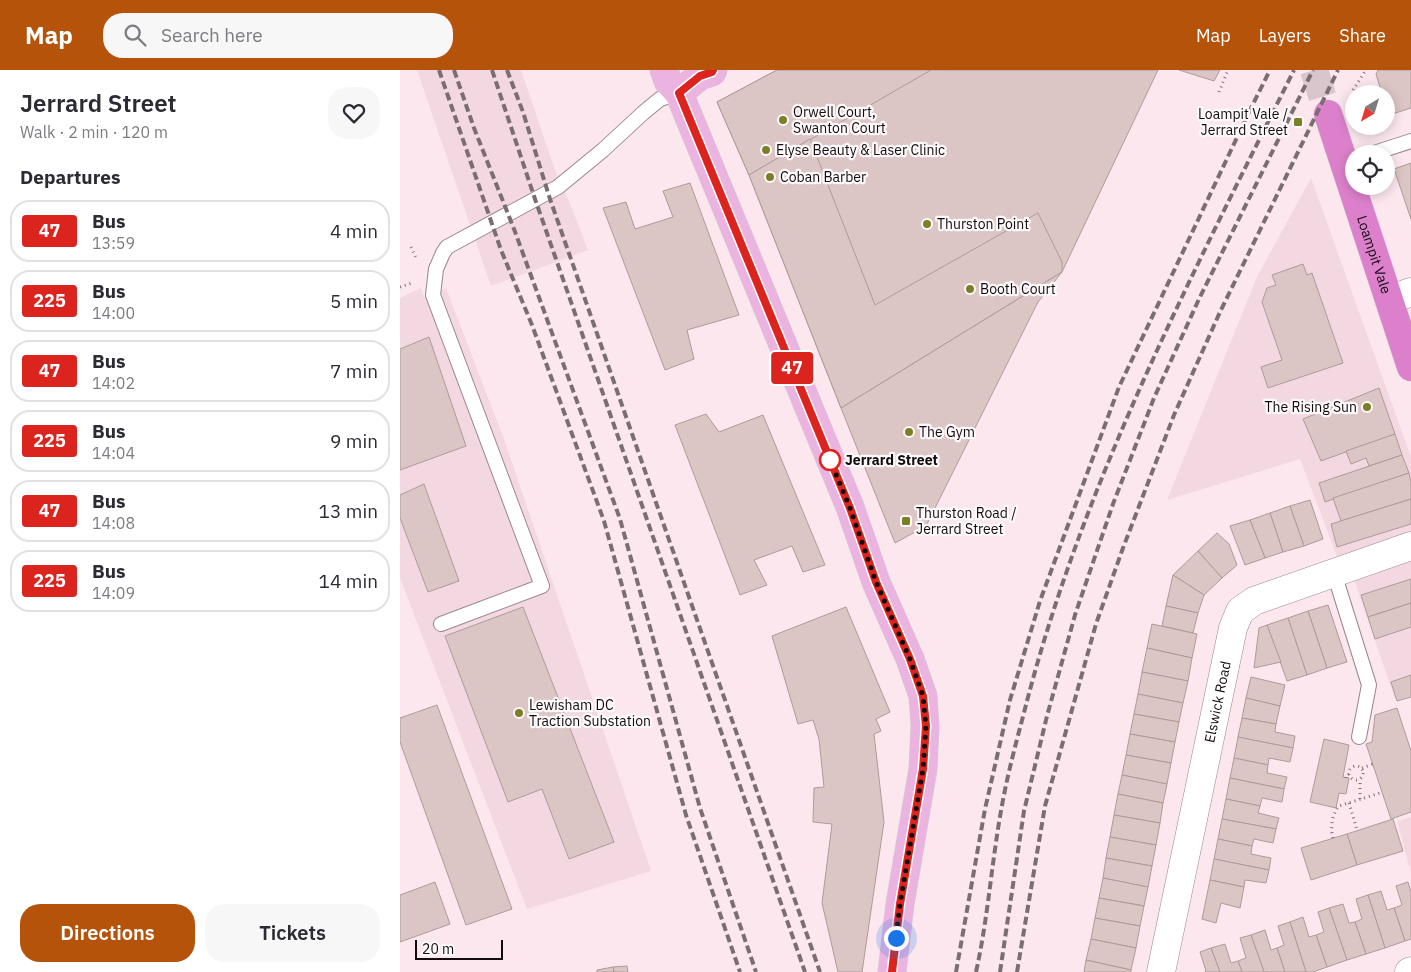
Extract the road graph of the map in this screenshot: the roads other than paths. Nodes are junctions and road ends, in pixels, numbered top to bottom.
1 (664, 70) edge
2 (713, 70) edge
3 (679, 93) junction
4 (1328, 114) tunnel mouth
5 (1411, 141) edge
6 (1395, 146) edge
7 (1345, 153) edge
8 (1362, 195) edge
9 (1400, 296) edge
10 (1411, 367) edge
11 (1411, 546) edge
12 (1334, 573) junction
13 (441, 624) dead end
14 (1359, 737) dead end
15 (892, 972) edge
16 (1161, 972) edge

1 - 3 main road
2 - 3 main road
3 - 13 lane
3 - 15 main road
4 - 7 highway, Loampit Vale
5 - 6 lane
8 - 9 highway, Loampit Vale
9 - 10 highway, Loampit Vale
11 - 12 street, Elswick Road
12 - 14 lane
12 - 16 street, Elswick Road

